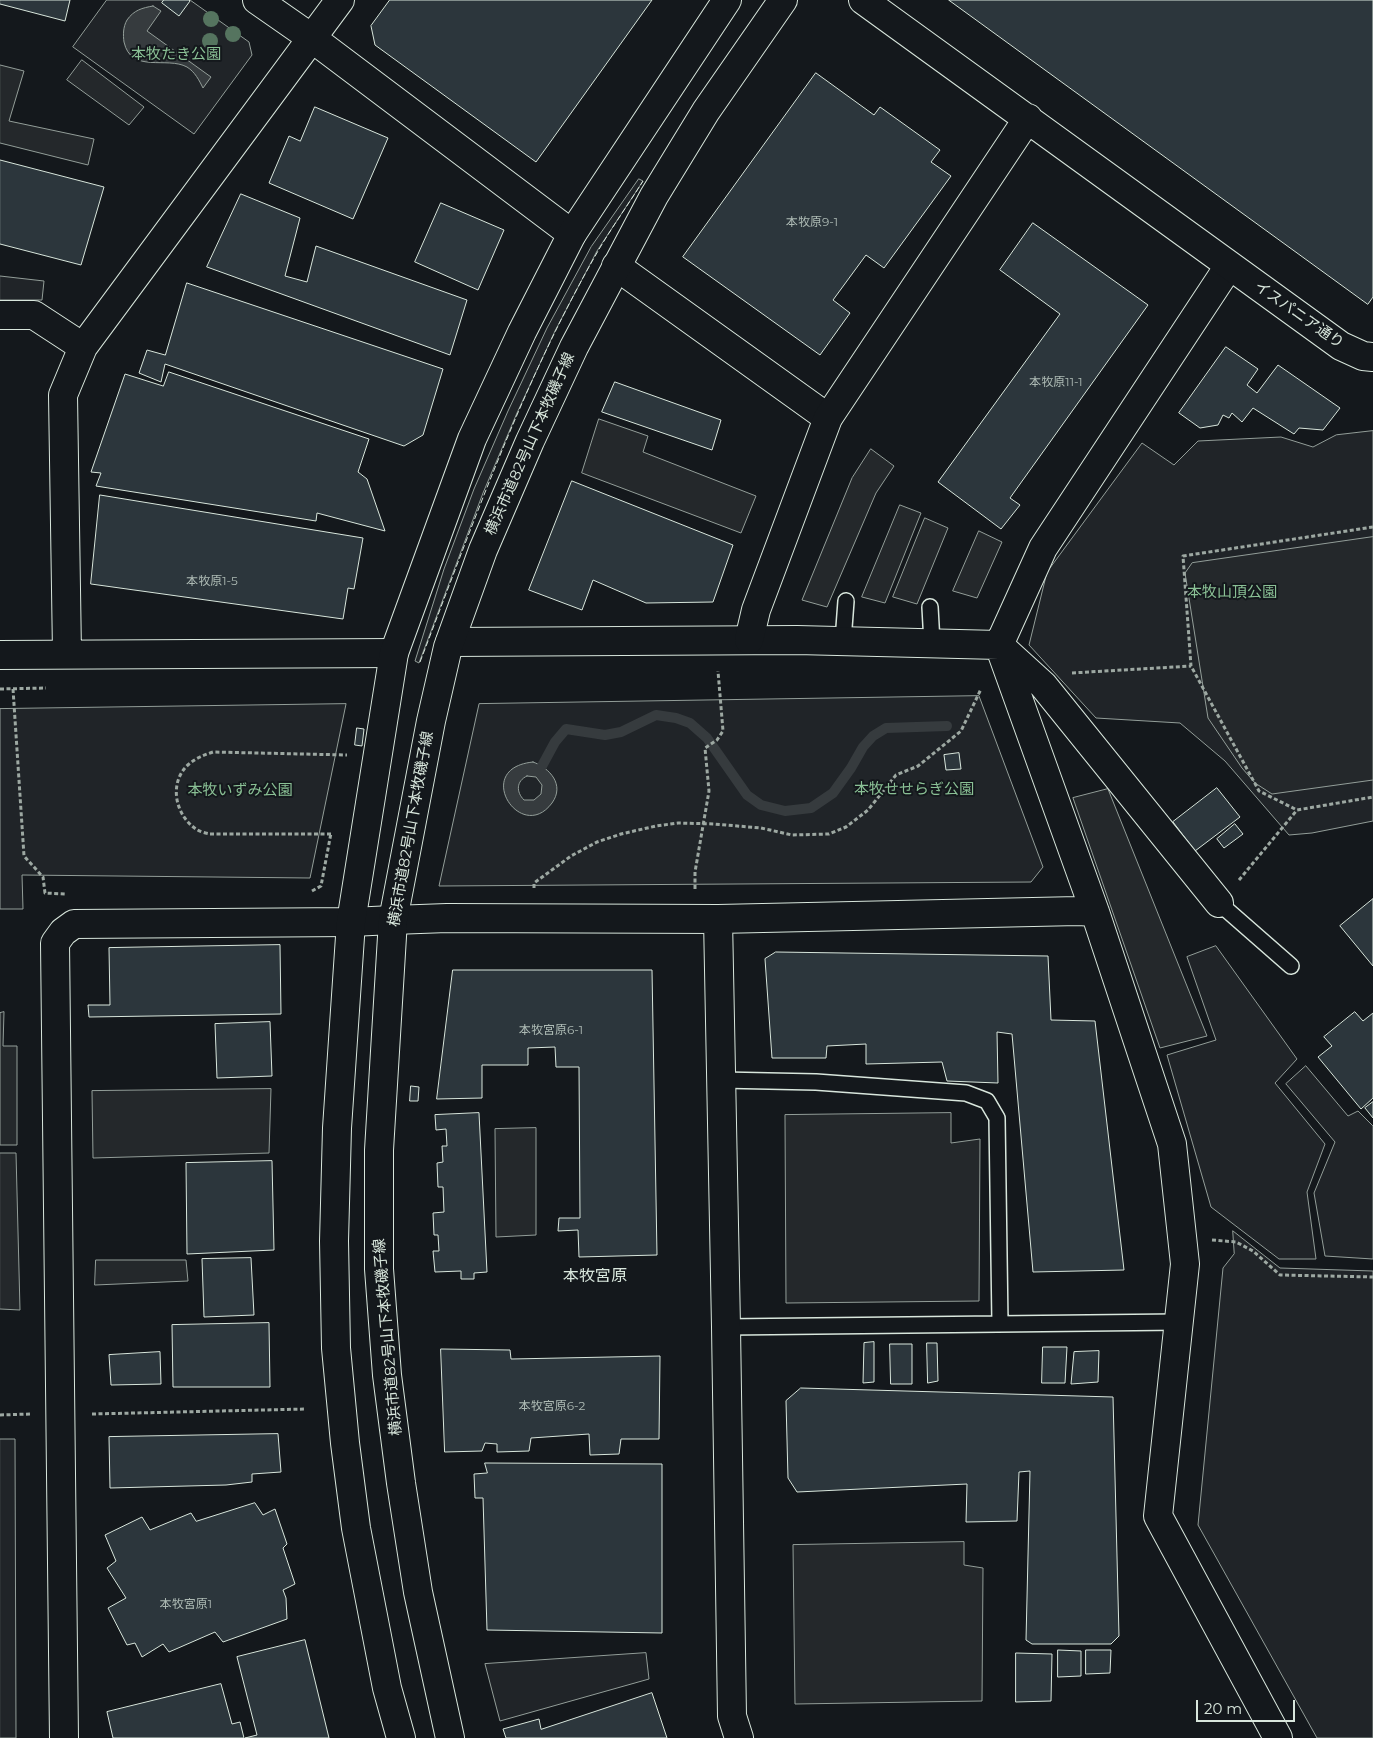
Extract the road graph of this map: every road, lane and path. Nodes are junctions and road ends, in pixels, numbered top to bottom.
1 (257, 0) edge
2 (340, 0) edge
3 (727, 0) edge
4 (782, 0) edge
5 (863, 0) edge
6 (313, 39) junction
7 (1028, 118) junction
8 (572, 234) junction
9 (616, 266) junction
10 (1229, 266) junction
11 (0, 315) edge
12 (83, 347) junction
13 (1373, 357) edge
14 (828, 418) junction
15 (1373, 526) edge
16 (846, 601) dead end
17 (930, 607) dead end
18 (749, 640) junction
19 (843, 641) junction
20 (450, 642) junction
21 (932, 643) junction
22 (999, 645) junction
23 (394, 653) junction
24 (67, 654) junction
25 (0, 655) edge
26 (1191, 666) junction
27 (718, 670) dead end
28 (1064, 673) dead end
29 (983, 686) dead end
30 (54, 688) dead end
31 (0, 689) edge
32 (13, 689) junction
33 (345, 764) dead end
34 (1373, 797) edge
35 (1297, 810) junction
36 (704, 824) junction
37 (333, 826) dead end
38 (331, 834) junction
39 (308, 893) dead end
40 (75, 894) dead end
41 (694, 894) dead end
42 (533, 896) dead end
43 (1219, 902) junction
44 (1095, 912) junction
45 (718, 919) junction
46 (393, 920) junction
47 (351, 922) junction
48 (1291, 966) dead end
49 (721, 1080) junction
50 (1236, 1242) dead end
51 (1373, 1277) edge
52 (1179, 1322) junction
53 (1000, 1324) junction
54 (726, 1327) junction
55 (306, 1409) dead end
56 (60, 1414) junction
57 (0, 1415) edge
58 (64, 1738) edge
59 (401, 1738) edge
60 (450, 1738) edge
61 (739, 1738) edge
62 (1278, 1738) edge

1 - 6 street
2 - 6 street
3 - 8 street
4 - 9 street, 横浜市道82号山下本牧磯子線
5 - 7 street, イスパニア通り
6 - 8 street
6 - 12 street
7 - 10 street, イスパニア通り
7 - 14 street
8 - 23 street
9 - 14 street
9 - 20 street, 横浜市道82号山下本牧磯子線
10 - 13 street, イスパニア通り
10 - 22 street
11 - 12 street
12 - 24 street
14 - 18 street
15 - 26 path
16 - 19 lane
17 - 21 lane
18 - 19 street
18 - 20 street
19 - 21 street
20 - 46 street, 横浜市道82号山下本牧磯子線
21 - 22 street
22 - 43 street
22 - 44 street
23 - 24 street
23 - 47 street
24 - 25 street
26 - 28 path
26 - 35 path
27 - 36 path
29 - 36 path
30 - 32 path
31 - 32 path
32 - 40 path
33 - 38 path
34 - 35 path
35 - 43 path
36 - 41 path
36 - 42 path
37 - 38 path
38 - 39 path
43 - 48 lane
44 - 45 street
44 - 52 street
45 - 46 street
45 - 49 street
46 - 47 street
46 - 60 street, 横浜市道82号山下本牧磯子線
47 - 56 street
47 - 59 street
49 - 53 lane
49 - 54 street
50 - 51 path
52 - 53 lane
52 - 62 street
53 - 54 lane
54 - 61 street
55 - 56 path
56 - 57 path
56 - 58 street

